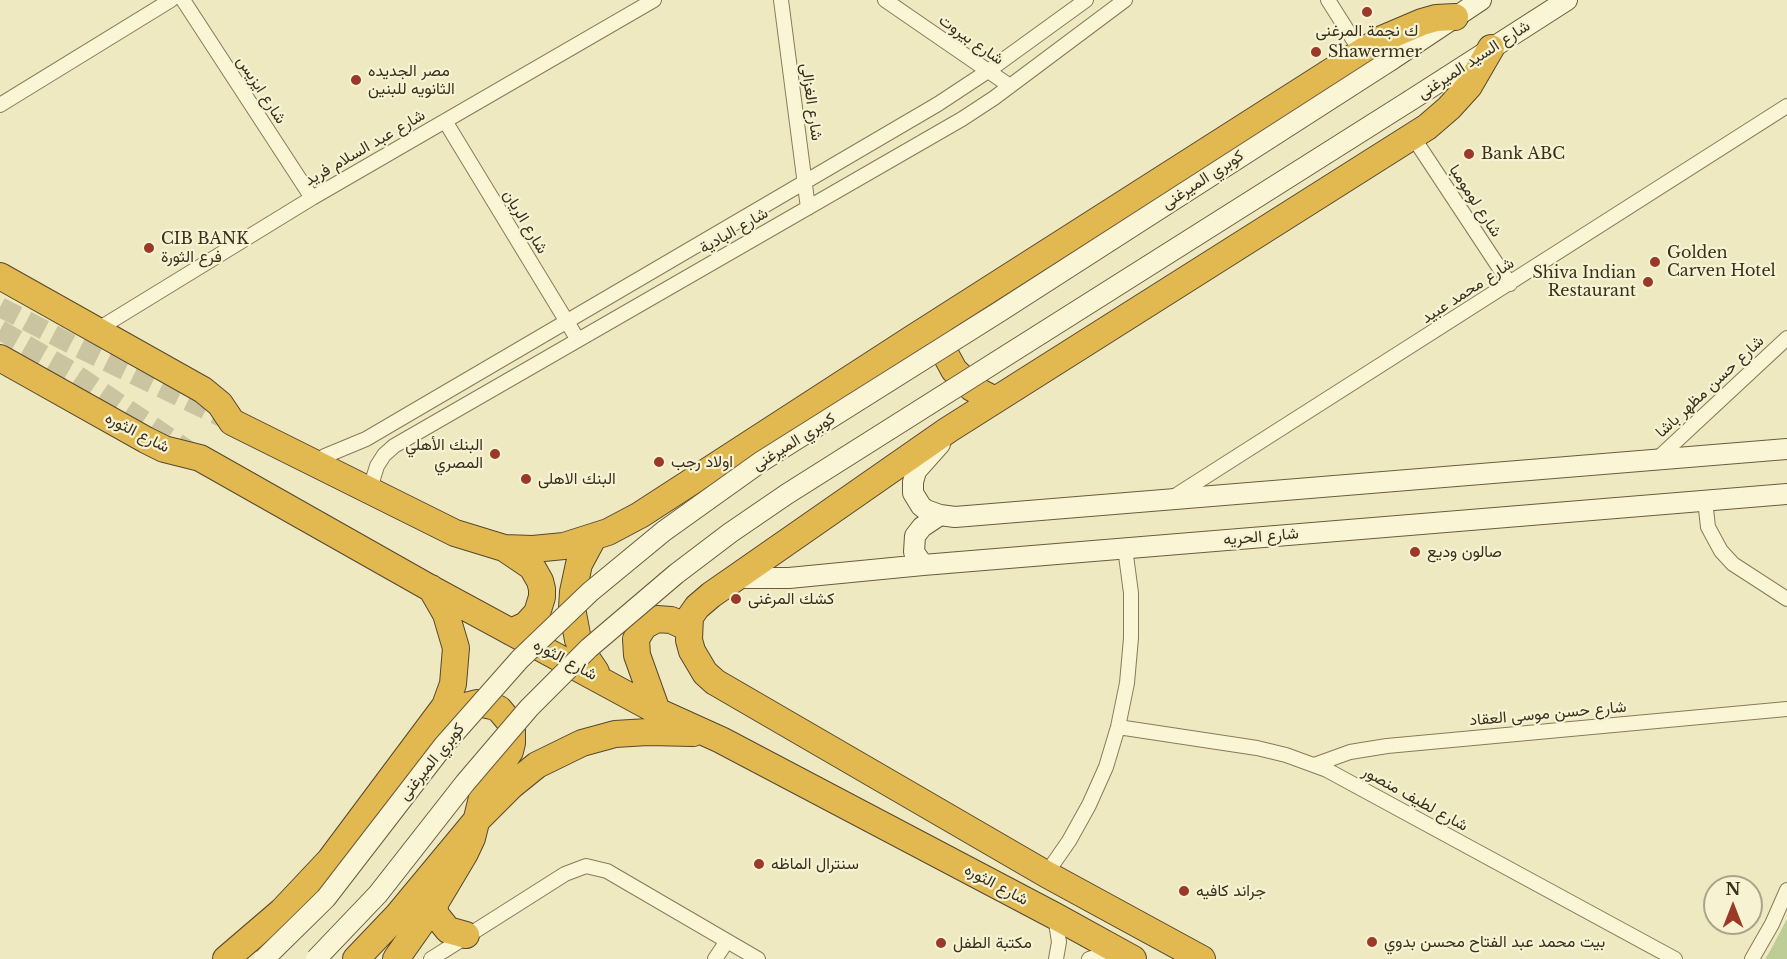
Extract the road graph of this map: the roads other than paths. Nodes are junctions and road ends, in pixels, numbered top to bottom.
1 (171, 0) edge
2 (183, 0) edge
3 (654, 0) edge
4 (781, 0) edge
5 (885, 0) edge
6 (1086, 0) edge
7 (1125, 0) edge
8 (1328, 0) edge
9 (1481, 0) edge
10 (1567, 0) edge
11 (1455, 17) junction
12 (1491, 48) junction
13 (1362, 52) junction
14 (988, 71) junction
15 (1010, 86) junction
16 (0, 105) edge
17 (1787, 106) edge
18 (445, 121) junction
19 (1413, 137) junction
20 (805, 182) junction
21 (312, 198) junction
22 (808, 208) junction
23 (0, 276) edge
24 (1510, 284) junction
25 (567, 322) junction
26 (937, 323) junction
27 (95, 331) junction
28 (1787, 338) edge
29 (578, 340) junction
30 (0, 358) edge
31 (995, 400) junction
32 (948, 430) junction
33 (1787, 449) edge
34 (1656, 460) junction
35 (314, 463) junction
36 (373, 492) junction
37 (1787, 494) edge
38 (1705, 500) junction
39 (1165, 501) junction
40 (940, 515) junction
41 (593, 538) junction
42 (504, 548) junction
43 (1125, 548) junction
44 (923, 565) junction
45 (735, 578) junction
46 (430, 588) junction
47 (1787, 599) edge
48 (689, 628) junction
49 (511, 632) junction
50 (603, 680) junction
51 (1787, 709) edge
52 (657, 711) junction
53 (439, 716) junction
54 (1118, 727) junction
55 (707, 734) junction
56 (1314, 765) junction
57 (475, 822) junction
58 (1046, 874) junction
59 (1787, 890) edge
60 (434, 905) junction
61 (1055, 916) junction
62 (466, 935) junction
63 (727, 940) junction
64 (1125, 955) edge
65 (226, 959) edge
66 (264, 959) edge
67 (316, 959) edge
68 (356, 959) edge
69 (396, 959) edge
70 (431, 959) edge
71 (715, 959) edge
72 (758, 959) edge
73 (1056, 959) edge
74 (1089, 959) edge
75 (1202, 959) edge
76 (1675, 959) edge
77 (1752, 959) edge

1 - 16 street
2 - 21 street, شارع ايزيس
3 - 18 street, شارع عبد السلام فريد
4 - 20 street, شارع الغزالى
5 - 14 street, شارع بيروت
6 - 14 street, شارع البادية
7 - 15 street, شارع البادية
8 - 13 street
9 - 11 main road
10 - 12 main road, شارع السيد الميرغنى
11 - 13 highway
11 - 66 main road, كوبري الميرغنى, bridge
12 - 19 highway
12 - 67 main road, شارع السيد الميرغنى, bridge
13 - 26 highway
14 - 15 street, شارع بيروت
14 - 20 street, شارع البادية
15 - 22 street, شارع البادية
17 - 24 street, شارع محمد عبيد
18 - 21 street, شارع عبد السلام فريد
18 - 25 street, شارع الريان
19 - 24 street, شارع لومومبا
19 - 31 highway
20 - 22 street, شارع الغزالى
20 - 25 street, شارع البادية
21 - 27 street, شارع عبد السلام فريد
22 - 29 street, شارع البادية
23 - 27 highway
24 - 39 street, شارع محمد عبيد
25 - 29 street, شارع الريان
25 - 35 street, شارع البادية
26 - 31 highway
26 - 41 highway
27 - 35 highway
28 - 34 street, شارع حسن مظهر باشا
29 - 36 street, شارع البادية
30 - 46 highway, شارع الثوره
31 - 32 highway
32 - 40 main road
32 - 45 highway
33 - 34 main road
34 - 39 main road
35 - 36 highway
36 - 42 highway
37 - 38 main road, شارع الحريه
38 - 43 main road, شارع الحريه
38 - 47 street
39 - 40 main road
40 - 44 main road
41 - 42 highway
41 - 50 highway
42 - 49 highway
43 - 44 main road, شارع الحريه
43 - 54 street
44 - 45 main road, شارع الحريه
45 - 48 highway
46 - 49 highway, شارع الثوره
46 - 53 highway
48 - 52 highway
48 - 58 highway, شارع الثوره
49 - 50 highway, شارع الثوره
50 - 52 highway, شارع الثوره
51 - 56 street, شارع حسن موسى العقاد
52 - 55 highway, شارع الثوره
53 - 57 highway
53 - 65 highway
54 - 56 street, شارع لطيف منصور
54 - 58 street
55 - 57 highway
55 - 61 highway, شارع الثوره
56 - 76 street, شارع لطيف منصور
57 - 60 highway
57 - 68 highway
58 - 75 highway, شارع الثوره
59 - 77 street
60 - 62 highway
60 - 69 highway
61 - 64 highway, شارع الثوره
61 - 73 street
62 - 63 street
62 - 70 street
63 - 71 street
63 - 72 street
64 - 74 street

